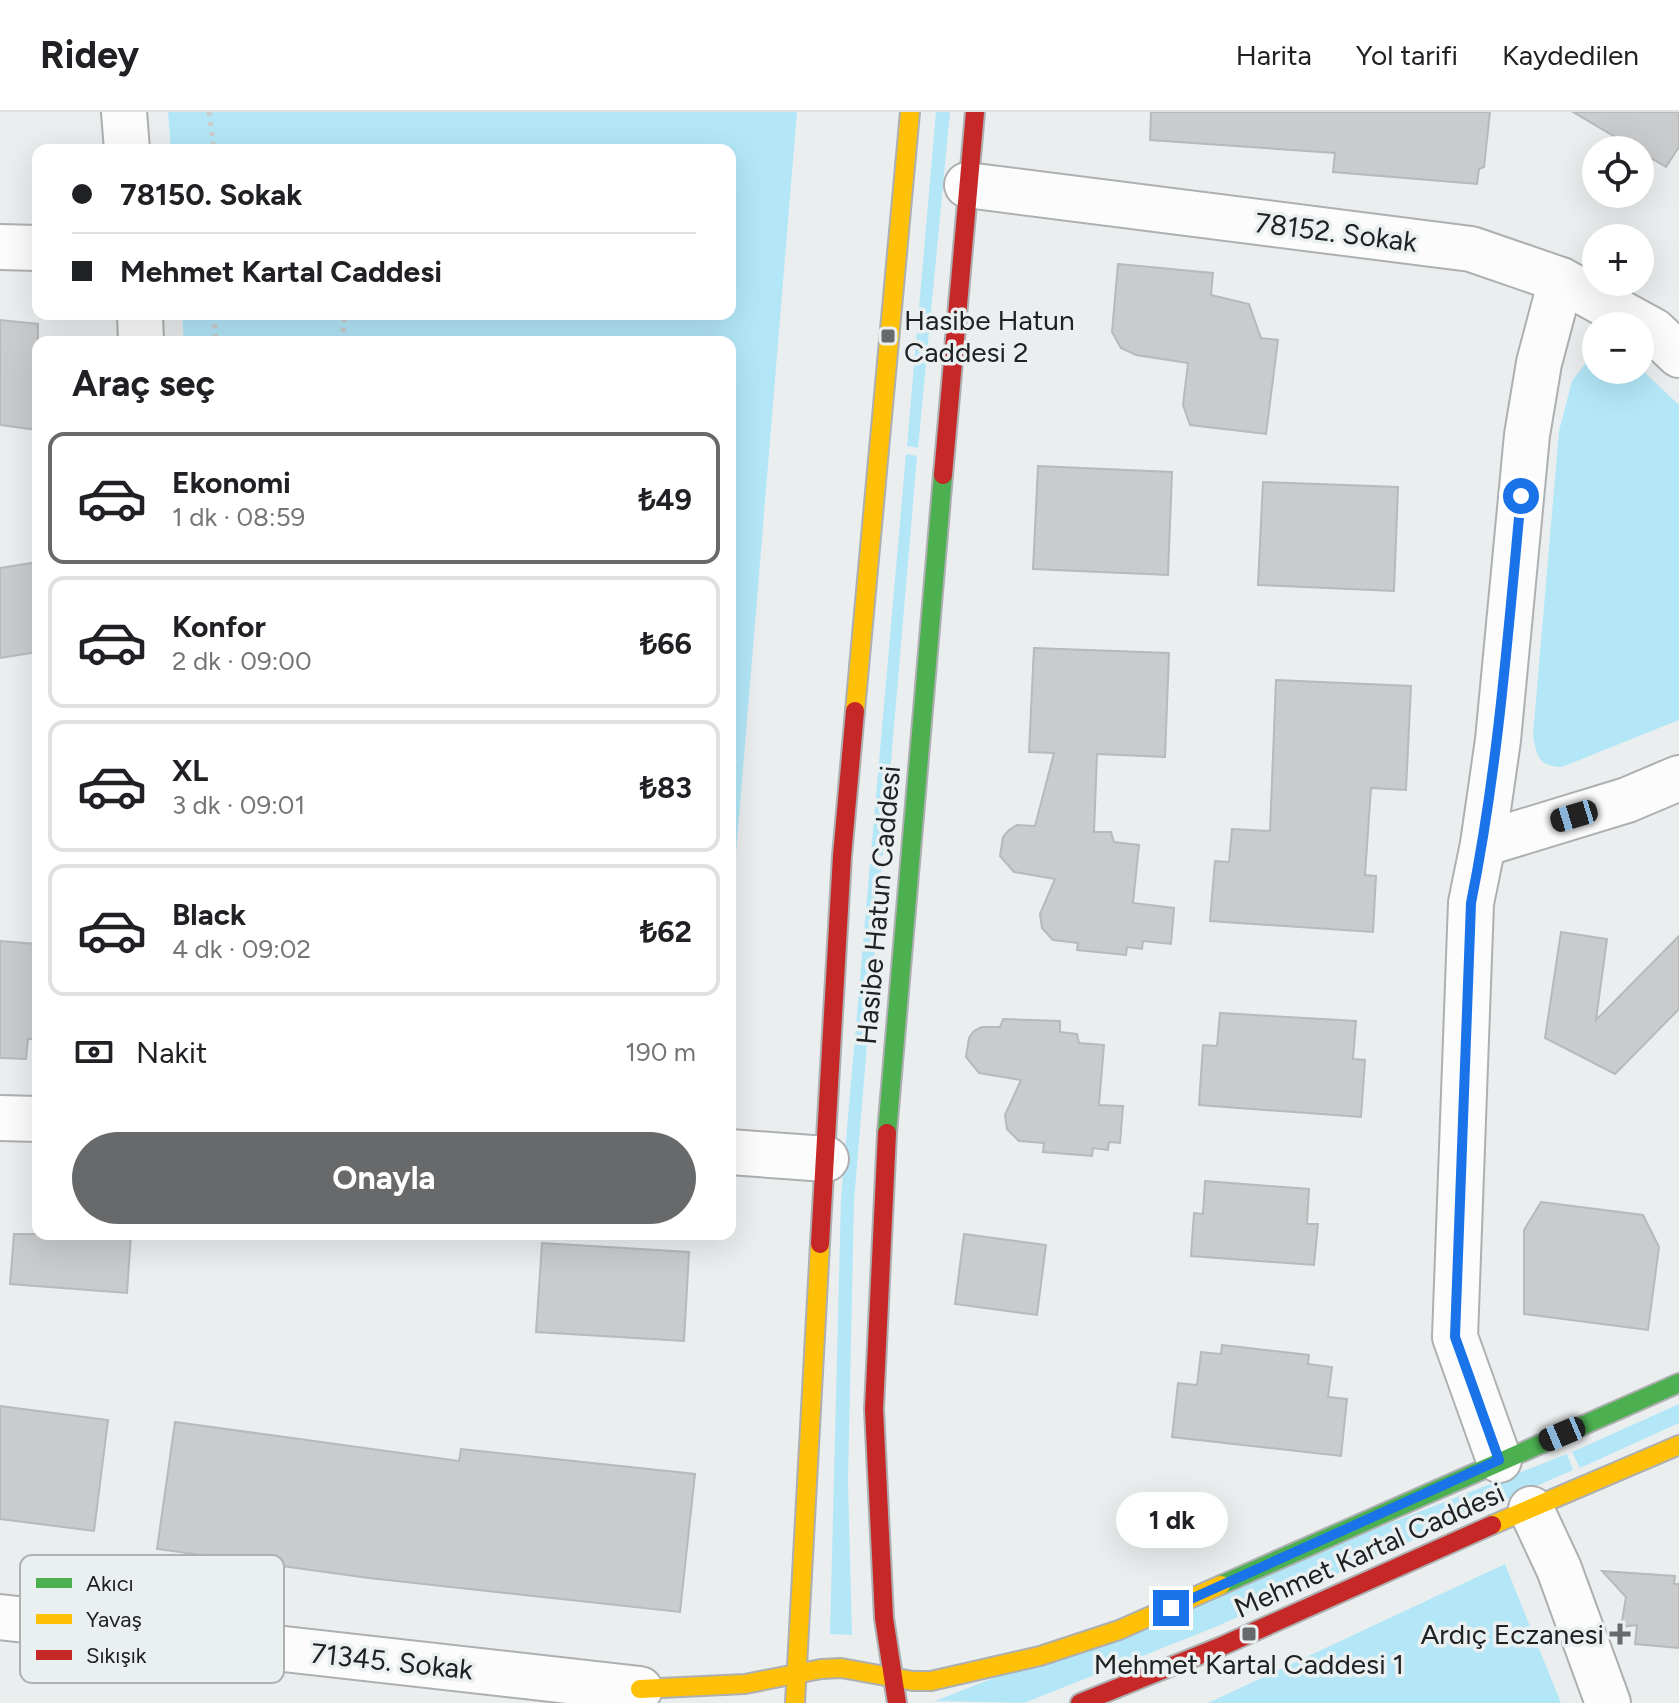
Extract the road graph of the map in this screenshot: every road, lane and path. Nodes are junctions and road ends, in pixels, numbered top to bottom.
1 (124, 112) edge
2 (209, 112) edge
3 (910, 112) edge
4 (975, 112) edge
5 (127, 144) edge
6 (213, 144) edge
7 (967, 185) junction
8 (0, 247) edge
9 (32, 248) edge
10 (1561, 280) junction
11 (1679, 355) edge
12 (1679, 778) edge
13 (1483, 844) junction
14 (0, 1118) edge
15 (32, 1119) edge
16 (736, 1152) edge
17 (826, 1159) junction
18 (1679, 1383) edge
19 (1679, 1445) edge
20 (1499, 1460) junction
21 (1531, 1509) junction
22 (0, 1617) edge
23 (20, 1619) edge
24 (284, 1651) edge
25 (795, 1675) junction
26 (893, 1678) junction
27 (655, 1696) edge
28 (795, 1703) edge
29 (897, 1703) edge
30 (1080, 1703) edge
31 (1608, 1703) edge

1 - 5 street
2 - 6 path
3 - 17 main road, Hasibe Hatun Caddesi
4 - 7 main road, Hasibe Hatun Caddesi
7 - 10 street, 78152. Sokak
7 - 26 main road, Hasibe Hatun Caddesi
8 - 9 street
10 - 11 street, 78152. Sokak
10 - 13 street
12 - 13 street
13 - 20 street
14 - 15 street
16 - 17 street
17 - 25 main road, Hasibe Hatun Caddesi
18 - 20 main road, Mehmet Kartal Caddesi
19 - 21 main road, Mehmet Kartal Caddesi
20 - 26 main road, Mehmet Kartal Caddesi
21 - 30 main road, Mehmet Kartal Caddesi
21 - 31 street
22 - 23 street, 71345. Sokak
24 - 27 street, 71345. Sokak
25 - 26 main road, Mehmet Kartal Caddesi
25 - 27 main road, Mehmet Kartal Caddesi
25 - 28 main road, Hasibe Hatun Caddesi
26 - 29 main road, Hasibe Hatun Caddesi

